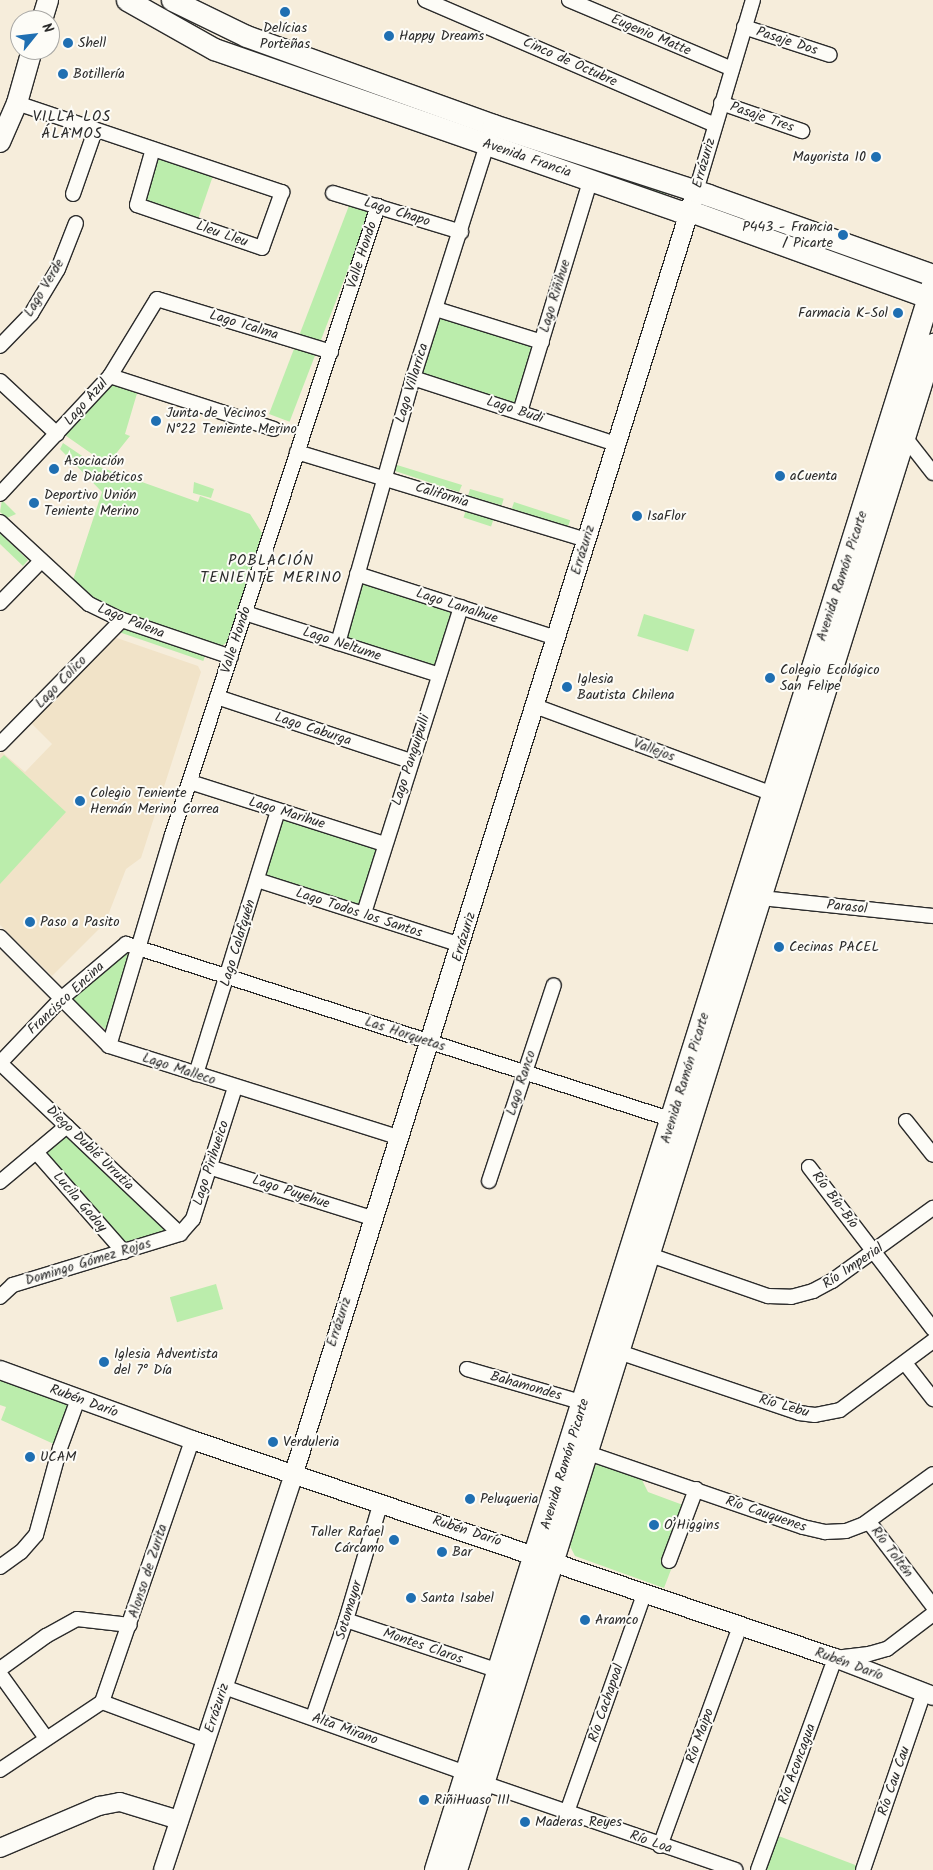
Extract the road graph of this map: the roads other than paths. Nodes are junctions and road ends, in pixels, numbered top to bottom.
1 (127, 0) edge
2 (172, 0) edge
3 (425, 0) edge
4 (569, 0) edge
5 (753, 0) edge
6 (744, 27) junction
7 (830, 55) dead end
8 (29, 60) edge
9 (732, 70) junction
10 (17, 103) junction
11 (721, 103) junction
12 (714, 125) junction
13 (96, 131) junction
14 (802, 131) dead end
15 (490, 135) junction
16 (0, 142) edge
17 (153, 149) junction
18 (603, 163) junction
19 (546, 164) junction
20 (590, 181) junction
21 (333, 193) dead end
22 (73, 194) dead end
23 (693, 201) junction
24 (378, 206) junction
25 (76, 223) dead end
26 (803, 228) junction
27 (461, 232) junction
28 (785, 245) junction
29 (933, 275) edge
30 (932, 294) edge
31 (157, 299) joint
32 (436, 309) junction
33 (542, 342) junction
34 (933, 344) edge
35 (0, 346) edge
36 (331, 352) junction
37 (110, 376) junction
38 (413, 378) junction
39 (0, 381) edge
40 (520, 412) junction
41 (274, 429) dead end
42 (57, 434) junction
43 (904, 436) junction
44 (616, 444) junction
45 (297, 452) junction
46 (933, 473) edge
47 (384, 477) junction
48 (0, 494) edge
49 (0, 522) edge
50 (586, 540) junction
51 (41, 561) junction
52 (357, 574) junction
53 (0, 603) edge
54 (461, 607) junction
55 (245, 613) junction
56 (122, 620) junction
57 (556, 638) junction
58 (338, 643) junction
59 (231, 657) junction
60 (439, 675) junction
61 (217, 697) junction
62 (535, 706) junction
63 (0, 744) edge
64 (410, 761) junction
65 (190, 782) junction
66 (773, 794) junction
67 (278, 811) junction
68 (384, 844) junction
69 (256, 880) junction
70 (761, 898) junction
71 (364, 913) junction
72 (933, 916) edge
73 (0, 937) edge
74 (461, 945) junction
75 (137, 948) junction
76 (228, 978) junction
77 (554, 985) dead end
78 (62, 998) junction
79 (430, 1041) junction
80 (109, 1046) junction
81 (0, 1063) edge
82 (524, 1073) junction
83 (196, 1074) junction
84 (235, 1087) junction
85 (673, 1120) junction
86 (906, 1121) dead end
87 (67, 1126) junction
88 (398, 1137) junction
89 (36, 1152) junction
90 (933, 1155) edge
91 (210, 1167) junction
92 (809, 1167) dead end
93 (489, 1181) dead end
94 (0, 1182) edge
95 (933, 1208) edge
96 (372, 1218) junction
97 (180, 1234) junction
98 (124, 1252) junction
99 (875, 1252) junction
100 (650, 1255) junction
101 (0, 1297) edge
102 (933, 1329) edge
103 (933, 1341) edge
104 (619, 1352) junction
105 (905, 1363) junction
106 (467, 1369) dead end
107 (0, 1370) edge
108 (78, 1399) junction
109 (933, 1400) edge
110 (584, 1403) junction
111 (192, 1440) junction
112 (588, 1453) junction
113 (294, 1473) junction
114 (933, 1474) edge
115 (696, 1489) junction
116 (381, 1502) junction
117 (869, 1522) junction
118 (545, 1557) junction
119 (669, 1562) dead end
120 (0, 1567) edge
121 (644, 1594) junction
122 (933, 1606) edge
123 (933, 1614) edge
124 (346, 1620) junction
125 (130, 1625) junction
126 (740, 1626) junction
127 (835, 1658) junction
128 (0, 1669) edge
129 (499, 1672) junction
130 (0, 1674) edge
131 (224, 1687) junction
132 (928, 1694) edge
133 (102, 1702) junction
134 (313, 1717) junction
135 (46, 1738) junction
136 (207, 1741) junction
137 (0, 1770) edge
138 (474, 1778) junction
139 (568, 1812) junction
140 (179, 1820) junction
141 (660, 1846) junction
142 (0, 1848) edge
143 (162, 1870) edge
144 (436, 1870) edge
145 (456, 1870) edge
146 (735, 1870) edge
147 (758, 1870) edge
148 (864, 1870) edge

1 - 15 main road, Avenida Francia
2 - 15 main road, Avenida Francia
3 - 12 street, Cinco de Octubre
4 - 9 street, Eugenio Matte
5 - 6 street, Errázuriz
6 - 7 street, Pasaje Dos
6 - 9 street, Errázuriz
8 - 10 main road
9 - 11 street, Errázuriz
10 - 13 street, Lleu Lleu
10 - 16 main road
11 - 12 street, Errázuriz
11 - 14 street, Pasaje Tres
12 - 23 street, Errázuriz
13 - 17 street, Lleu Lleu
13 - 22 street
15 - 18 main road, Avenida Francia
15 - 19 main road, Avenida Francia
15 - 27 street, Lago Villarrica
17 - 17 street, Lleu Lleu
18 - 19 main road
18 - 23 main road, Avenida Francia
19 - 20 main road, Avenida Francia
20 - 23 main road, Avenida Francia
20 - 33 street, Lago Riñihue
21 - 24 street, Lago Chapo
23 - 26 main road, Avenida Francia
23 - 28 main road, Avenida Francia
23 - 44 street, Errázuriz
24 - 27 street, Lago Chapo
24 - 36 street, Valle Hondo
25 - 35 street, Lago Verde
26 - 28 main road
26 - 29 main road, Avenida Francia
27 - 32 street, Lago Villarrica
28 - 30 main road, Avenida Francia
30 - 66 highway, Avenida Ramón Picarte
31 - 36 street, Lago Icalma
31 - 37 street, Lago Azul
32 - 33 street
32 - 38 street, Lago Villarrica
33 - 40 street, Lago Riñihue
34 - 43 highway, Avenida Ramón Picarte
36 - 45 street, Valle Hondo
37 - 41 street
37 - 42 street, Lago Azul
38 - 40 street, Lago Budi
38 - 47 street, Lago Villarrica
39 - 42 street
40 - 44 street, Lago Budi
42 - 48 street, Lago Azul
43 - 46 street
43 - 70 highway, Avenida Ramón Picarte
44 - 50 street, Errázuriz
45 - 47 street, California
45 - 55 street, Valle Hondo
47 - 50 street, California
47 - 52 street, Lago Villarrica
49 - 51 street, Lago Palena
50 - 57 street, Errázuriz
51 - 53 street
51 - 56 street, Lago Palena
52 - 54 street, Lago Lanalhue
52 - 58 street, Lago Villarrica
54 - 57 street, Lago Lanalhue
54 - 60 street, Lago Panguipulli
55 - 58 street, Lago Neltume
55 - 59 street, Valle Hondo
56 - 59 street, Lago Palena
56 - 63 street, Lago Colico
57 - 62 street, Errázuriz
58 - 60 street, Lago Neltume
59 - 61 street, Valle Hondo
60 - 64 street, Lago Panguipulli
61 - 64 street, Lago Caburga
61 - 65 street, Valle Hondo
62 - 66 street, Vallejos
62 - 74 street, Errázuriz
64 - 68 street, Lago Panguipulli
65 - 67 street, Lago Marihue
65 - 75 street, Valle Hondo
66 - 85 highway, Avenida Ramón Picarte
67 - 68 street, Lago Marihue
67 - 69 street, Lago Calafquén
68 - 71 street, Lago Panguipulli
69 - 71 street, Lago Todos los Santos
69 - 76 street, Lago Calafquén
70 - 72 street, Parasol
70 - 100 highway, Avenida Ramón Picarte
71 - 74 street, Lago Todos los Santos
73 - 78 street, Lago Malleco
74 - 79 street, Errázuriz
75 - 76 street, Las Horquetas
75 - 78 street, Francisco Encina
75 - 80 street, Valle Hondo
76 - 79 street, Las Horquetas
76 - 83 street, Lago Calafquén
77 - 82 street, Lago Ranco
78 - 80 street, Lago Malleco
78 - 81 street, Francisco Encina
79 - 82 street, Las Horquetas
79 - 88 street, Errázuriz
80 - 83 street, Lago Malleco
81 - 87 street, Diego Dublé Urrutia
82 - 85 street, Las Horquetas
82 - 93 street, Lago Ranco
83 - 84 street, Lago Malleco
84 - 88 street, Lago Malleco
84 - 91 street, Lago Pirihueico
85 - 110 highway, Avenida Ramón Picarte
86 - 90 street
87 - 89 street
87 - 97 street, Diego Dublé Urrutia
88 - 96 street, Errázuriz
89 - 94 street
89 - 98 street, Lucila Godoy
91 - 96 street, Lago Puyehue
91 - 97 street, Lago Pirihueico
92 - 99 street, Río Bío-Bío
95 - 99 street, Río Imperial
96 - 113 street, Errázuriz
97 - 98 street, Domingo Gómez Rojas
98 - 101 street, Domingo Gómez Rojas
99 - 100 street, Río Imperial
99 - 102 street, Río Bío-Bío
100 - 104 highway, Avenida Ramón Picarte
103 - 105 street, Río Lebu
104 - 105 street, Río Lebu
104 - 112 highway, Avenida Ramón Picarte
105 - 109 street
106 - 110 street, Bahamondes
107 - 108 street, Rubén Darío
108 - 111 street, Rubén Darío
108 - 120 street
110 - 118 highway, Avenida Ramón Picarte
111 - 113 street, Rubén Darío
111 - 125 street, Alonso de Zurita
112 - 115 street, Río Cauquenes
112 - 118 highway, Avenida Ramón Picarte
113 - 116 street, Rubén Darío
113 - 131 street, Errázuriz
114 - 117 street, Río Cauquenes
115 - 117 street, Río Cauquenes
115 - 119 street
116 - 118 street, Rubén Darío
116 - 124 street, Sotomayor
117 - 122 street, Río Toltén
118 - 121 street, Rubén Darío
118 - 129 highway, Avenida Ramón Picarte
118 - 138 highway, Avenida Ramón Picarte
121 - 126 street, Rubén Darío
121 - 139 street, Río Cachapoal
123 - 127 street
124 - 129 street, Montes Claros
124 - 134 street, Sotomayor
125 - 128 street
125 - 133 street, Alonso de Zurita
126 - 127 street, Rubén Darío
126 - 141 street, Río Maipo
127 - 132 street, Rubén Darío
127 - 147 street, Río Aconcagua
129 - 138 highway, Avenida Ramón Picarte
130 - 135 street
131 - 134 street, Alta Mirano
131 - 136 street, Errázuriz
132 - 148 street, Río Cau Cau
133 - 135 street
133 - 136 street
134 - 138 street, Alta Mirano
135 - 137 street
136 - 140 street, Errázuriz
138 - 139 street, Río Loa
138 - 144 highway, Avenida Ramón Picarte
138 - 145 highway, Avenida Ramón Picarte
139 - 141 street, Río Loa
140 - 142 street
140 - 143 street, Errázuriz
141 - 146 street, Río Loa

